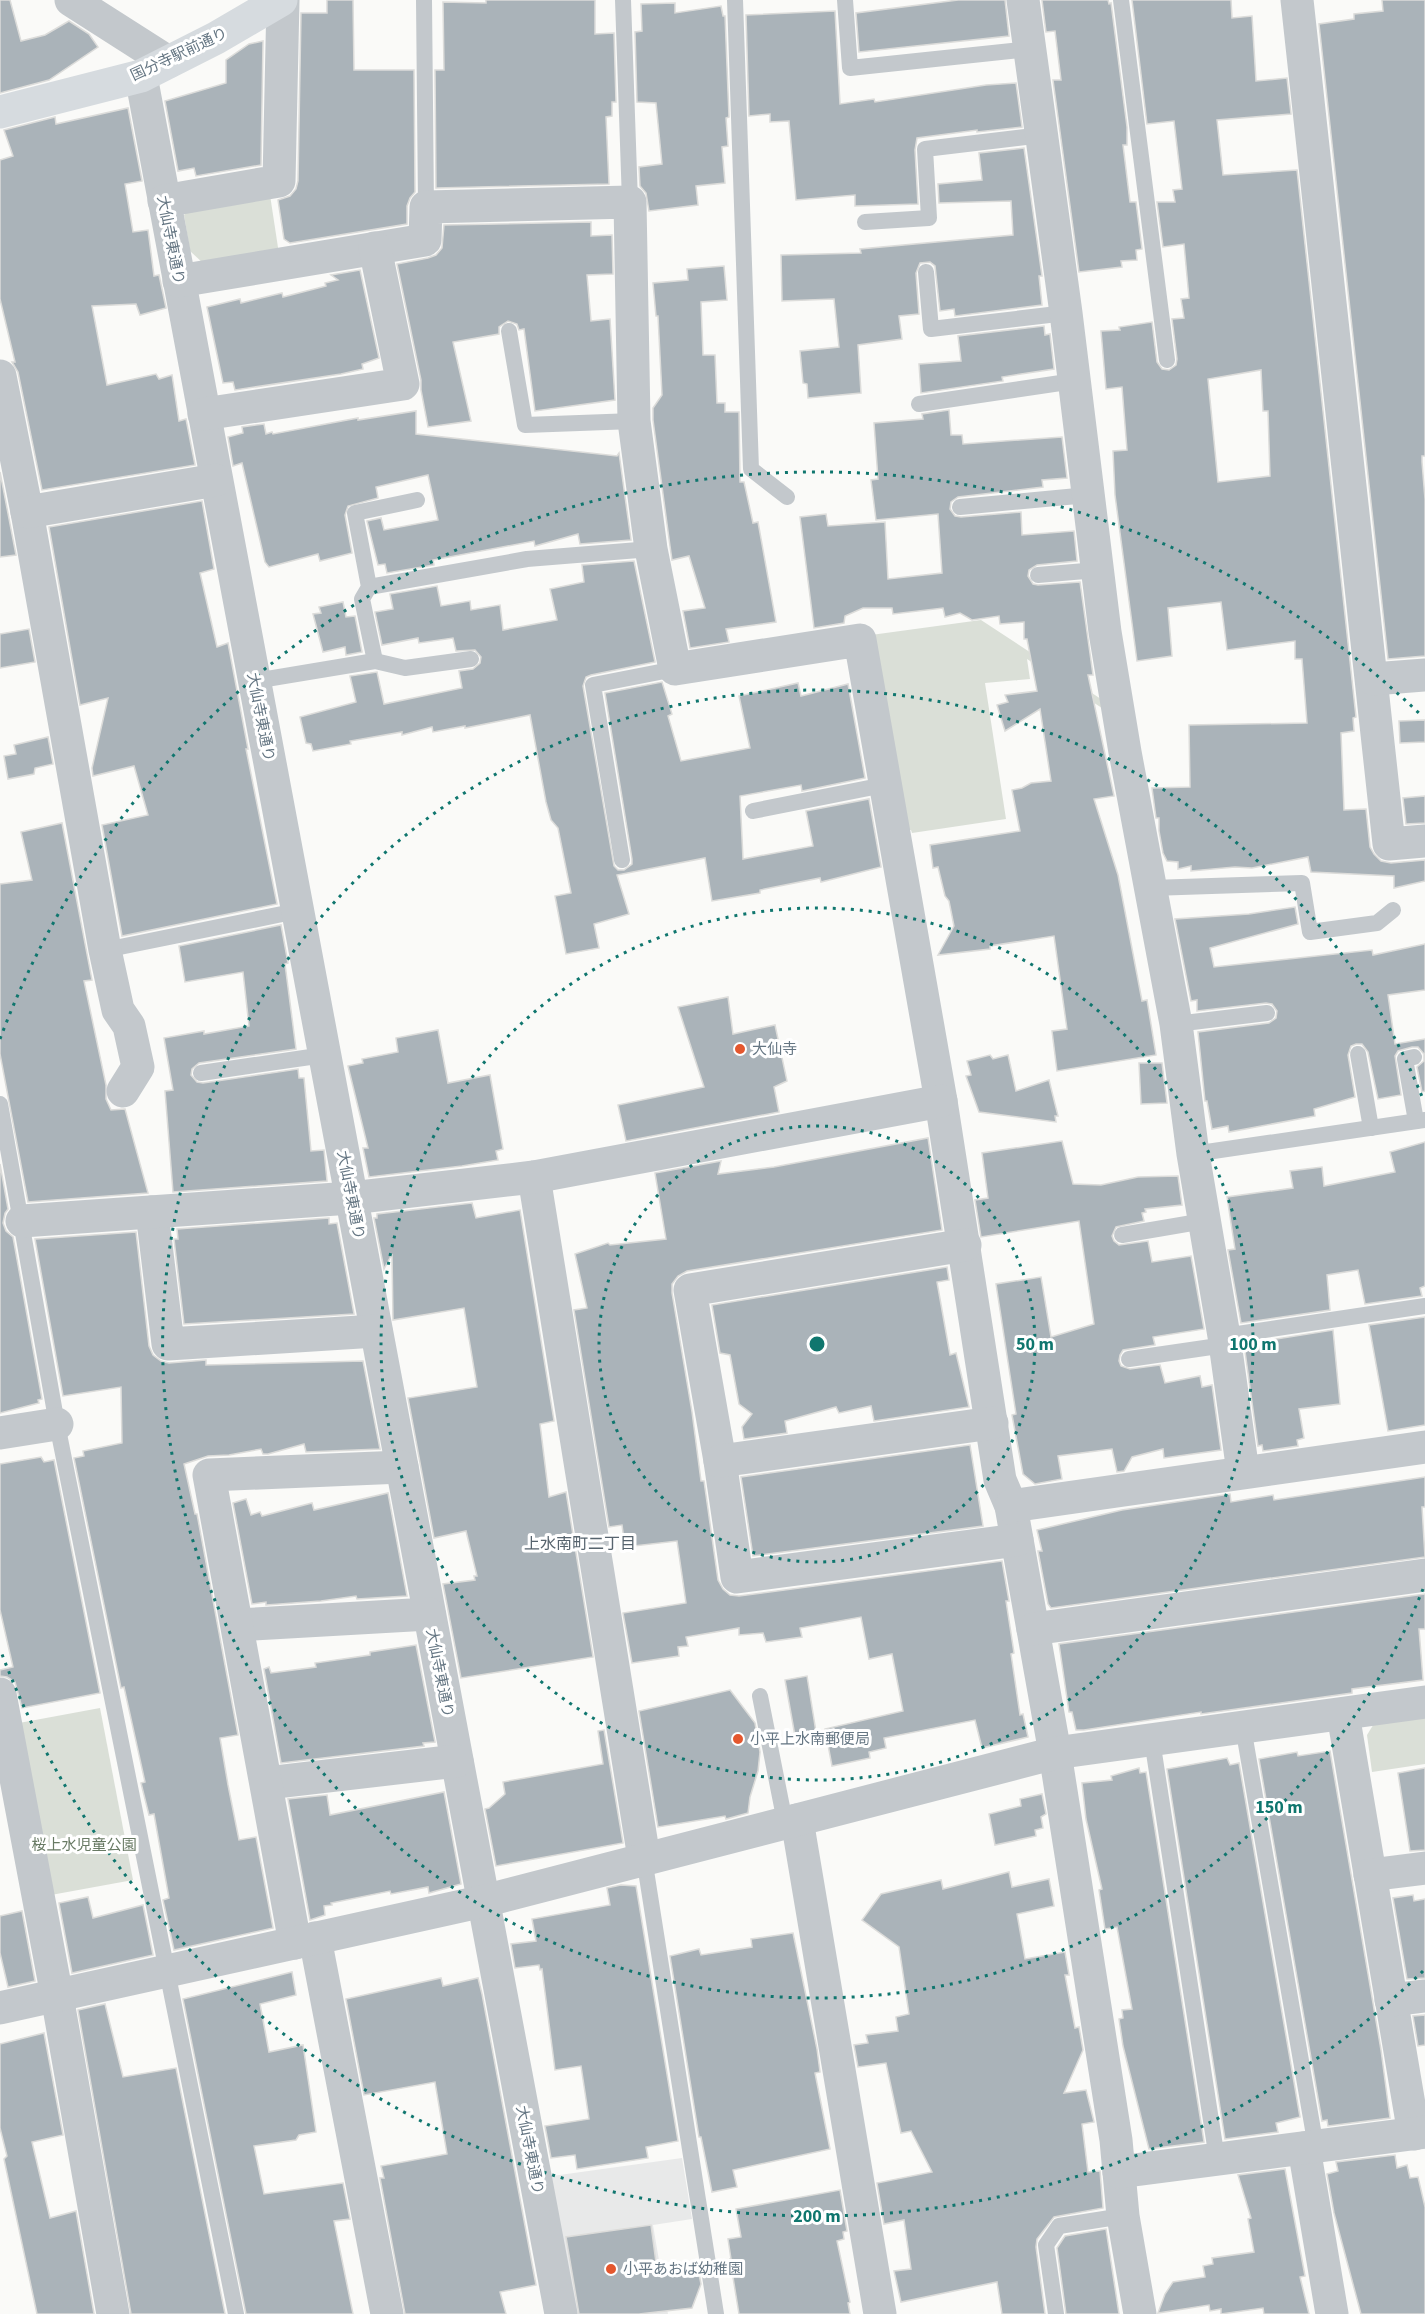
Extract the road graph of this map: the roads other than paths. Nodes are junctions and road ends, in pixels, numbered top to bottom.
1 (71, 0) edge
2 (282, 0) edge
3 (424, 0) edge
4 (623, 0) edge
5 (735, 0) edge
6 (845, 0) edge
7 (1023, 0) edge
8 (1121, 0) edge
9 (1297, 0) edge
10 (116, 13) edge
11 (1030, 49) junction
12 (154, 69) junction
13 (0, 112) edge
14 (1042, 135) junction
15 (164, 201) junction
16 (630, 202) junction
17 (426, 207) junction
18 (865, 222) dead end
19 (375, 248) junction
20 (926, 272) dead end
21 (179, 281) junction
22 (1066, 313) junction
23 (509, 331) dead end
24 (1167, 360) dead end
25 (0, 376) edge
26 (1074, 381) junction
27 (919, 404) dead end
28 (204, 414) junction
29 (634, 421) junction
30 (216, 480) junction
31 (1088, 495) junction
32 (787, 497) dead end
33 (417, 500) dead end
34 (960, 507) dead end
35 (27, 512) junction
36 (651, 549) junction
37 (1097, 570) junction
38 (1038, 575) dead end
39 (369, 587) junction
40 (471, 659) dead end
41 (375, 661) junction
42 (675, 669) junction
43 (1425, 675) edge
44 (1373, 679) junction
45 (254, 681) junction
46 (884, 785) junction
47 (753, 811) dead end
48 (1425, 841) edge
49 (622, 860) dead end
50 (1151, 888) junction
51 (1393, 910) dead end
52 (297, 911) junction
53 (105, 951) junction
54 (1267, 1013) dead end
55 (1176, 1024) junction
56 (1358, 1054) dead end
57 (324, 1055) junction
58 (1414, 1057) dead end
59 (201, 1073) dead end
60 (123, 1091) dead end
61 (941, 1101) junction
62 (0, 1104) edge
63 (1420, 1121) edge
64 (1371, 1128) junction
65 (1193, 1154) junction
66 (534, 1177) junction
67 (351, 1198) junction
68 (152, 1212) junction
69 (22, 1221) junction
70 (1204, 1221) junction
71 (1122, 1235) dead end
72 (965, 1245) junction
73 (1425, 1306) edge
74 (376, 1331) junction
75 (1225, 1340) junction
76 (1129, 1359) dead end
77 (992, 1423) junction
78 (57, 1424) junction
79 (0, 1433) edge
80 (1425, 1447) edge
81 (720, 1461) junction
82 (402, 1467) junction
83 (1243, 1472) junction
84 (1011, 1506) junction
85 (1017, 1540) junction
86 (1425, 1575) edge
87 (429, 1614) junction
88 (238, 1625) junction
89 (1033, 1629) junction
90 (0, 1694) edge
91 (760, 1696) dead end
92 (1425, 1702) edge
93 (1343, 1714) junction
94 (1243, 1727) junction
95 (1152, 1740) junction
96 (1055, 1753) junction
97 (457, 1761) junction
98 (267, 1783) junction
99 (791, 1821) junction
100 (644, 1858) junction
101 (1425, 1868) edge
102 (1370, 1875) junction
103 (484, 1901) junction
104 (305, 1941) junction
105 (166, 1972) junction
106 (57, 1996) junction
107 (1425, 1996) edge
108 (1391, 2000) junction
109 (0, 2008) edge
110 (1419, 2133) edge
111 (1310, 2147) junction
112 (1217, 2159) junction
113 (1119, 2172) junction
114 (1123, 2217) junction
115 (113, 2314) edge
116 (236, 2314) edge
117 (387, 2314) edge
118 (561, 2314) edge
119 (716, 2314) edge
120 (880, 2314) edge
121 (1056, 2314) edge
122 (1140, 2314) edge
123 (1332, 2314) edge

1 - 10 street
2 - 12 street, 国分寺駅前通り
2 - 15 street
3 - 17 lane
4 - 16 lane
5 - 32 lane
6 - 11 lane
7 - 11 street
8 - 24 lane
9 - 44 street
10 - 12 street
11 - 14 street
12 - 13 street, 国分寺駅前通り
12 - 15 street, 大仙寺東通り
14 - 18 lane
14 - 22 street
15 - 21 street, 大仙寺東通り
16 - 17 street
16 - 29 street
17 - 19 street
19 - 21 street
19 - 28 street
20 - 22 lane
21 - 28 street, 大仙寺東通り
22 - 26 street
23 - 29 lane
25 - 35 street
26 - 27 lane
26 - 31 street
28 - 30 street, 大仙寺東通り
29 - 36 street
30 - 35 street
30 - 45 street, 大仙寺東通り
31 - 34 lane
31 - 37 street
33 - 39 lane
35 - 53 street
36 - 39 lane
36 - 42 street
37 - 38 lane
37 - 50 street
39 - 41 lane
40 - 41 lane
41 - 45 lane
42 - 46 street
42 - 49 lane
43 - 44 street
44 - 48 street
45 - 52 street, 大仙寺東通り
46 - 47 lane
46 - 61 street
50 - 51 lane
50 - 55 street
52 - 53 lane
52 - 57 street, 大仙寺東通り
53 - 60 street
54 - 55 lane
55 - 65 street
56 - 64 lane
57 - 59 lane
57 - 67 street, 大仙寺東通り
58 - 63 lane
61 - 66 street
61 - 72 street
62 - 69 lane
63 - 64 lane
64 - 65 lane
65 - 70 street
66 - 67 street
66 - 100 street
67 - 68 street
67 - 74 street, 大仙寺東通り
68 - 69 street
68 - 74 street
69 - 78 lane
70 - 71 lane
70 - 75 street
72 - 77 street
72 - 81 street
73 - 75 lane
74 - 82 street, 大仙寺東通り
75 - 76 lane
75 - 83 street
77 - 81 street
77 - 84 street
78 - 79 street
78 - 105 lane
80 - 83 street
81 - 85 street
82 - 87 street, 大仙寺東通り
82 - 88 street
83 - 84 street
84 - 85 street
85 - 89 street
86 - 89 street
87 - 88 street
87 - 97 street, 大仙寺東通り
88 - 98 street
89 - 96 street
90 - 106 street
91 - 99 lane
92 - 93 street
93 - 94 street
93 - 102 street
94 - 95 street
94 - 111 lane
95 - 96 street
95 - 112 lane
96 - 99 street
96 - 113 street
97 - 98 street
97 - 103 street, 大仙寺東通り
98 - 104 street
99 - 100 street
99 - 120 street
100 - 103 street
100 - 119 lane
101 - 102 street
102 - 108 street
103 - 104 street
103 - 118 street, 大仙寺東通り
104 - 105 street
104 - 117 street
105 - 106 street
105 - 116 lane
106 - 109 street
106 - 115 street
107 - 108 street
108 - 110 street
110 - 111 street
111 - 112 street
111 - 123 street
112 - 113 street
113 - 114 street
114 - 121 lane
114 - 122 street

